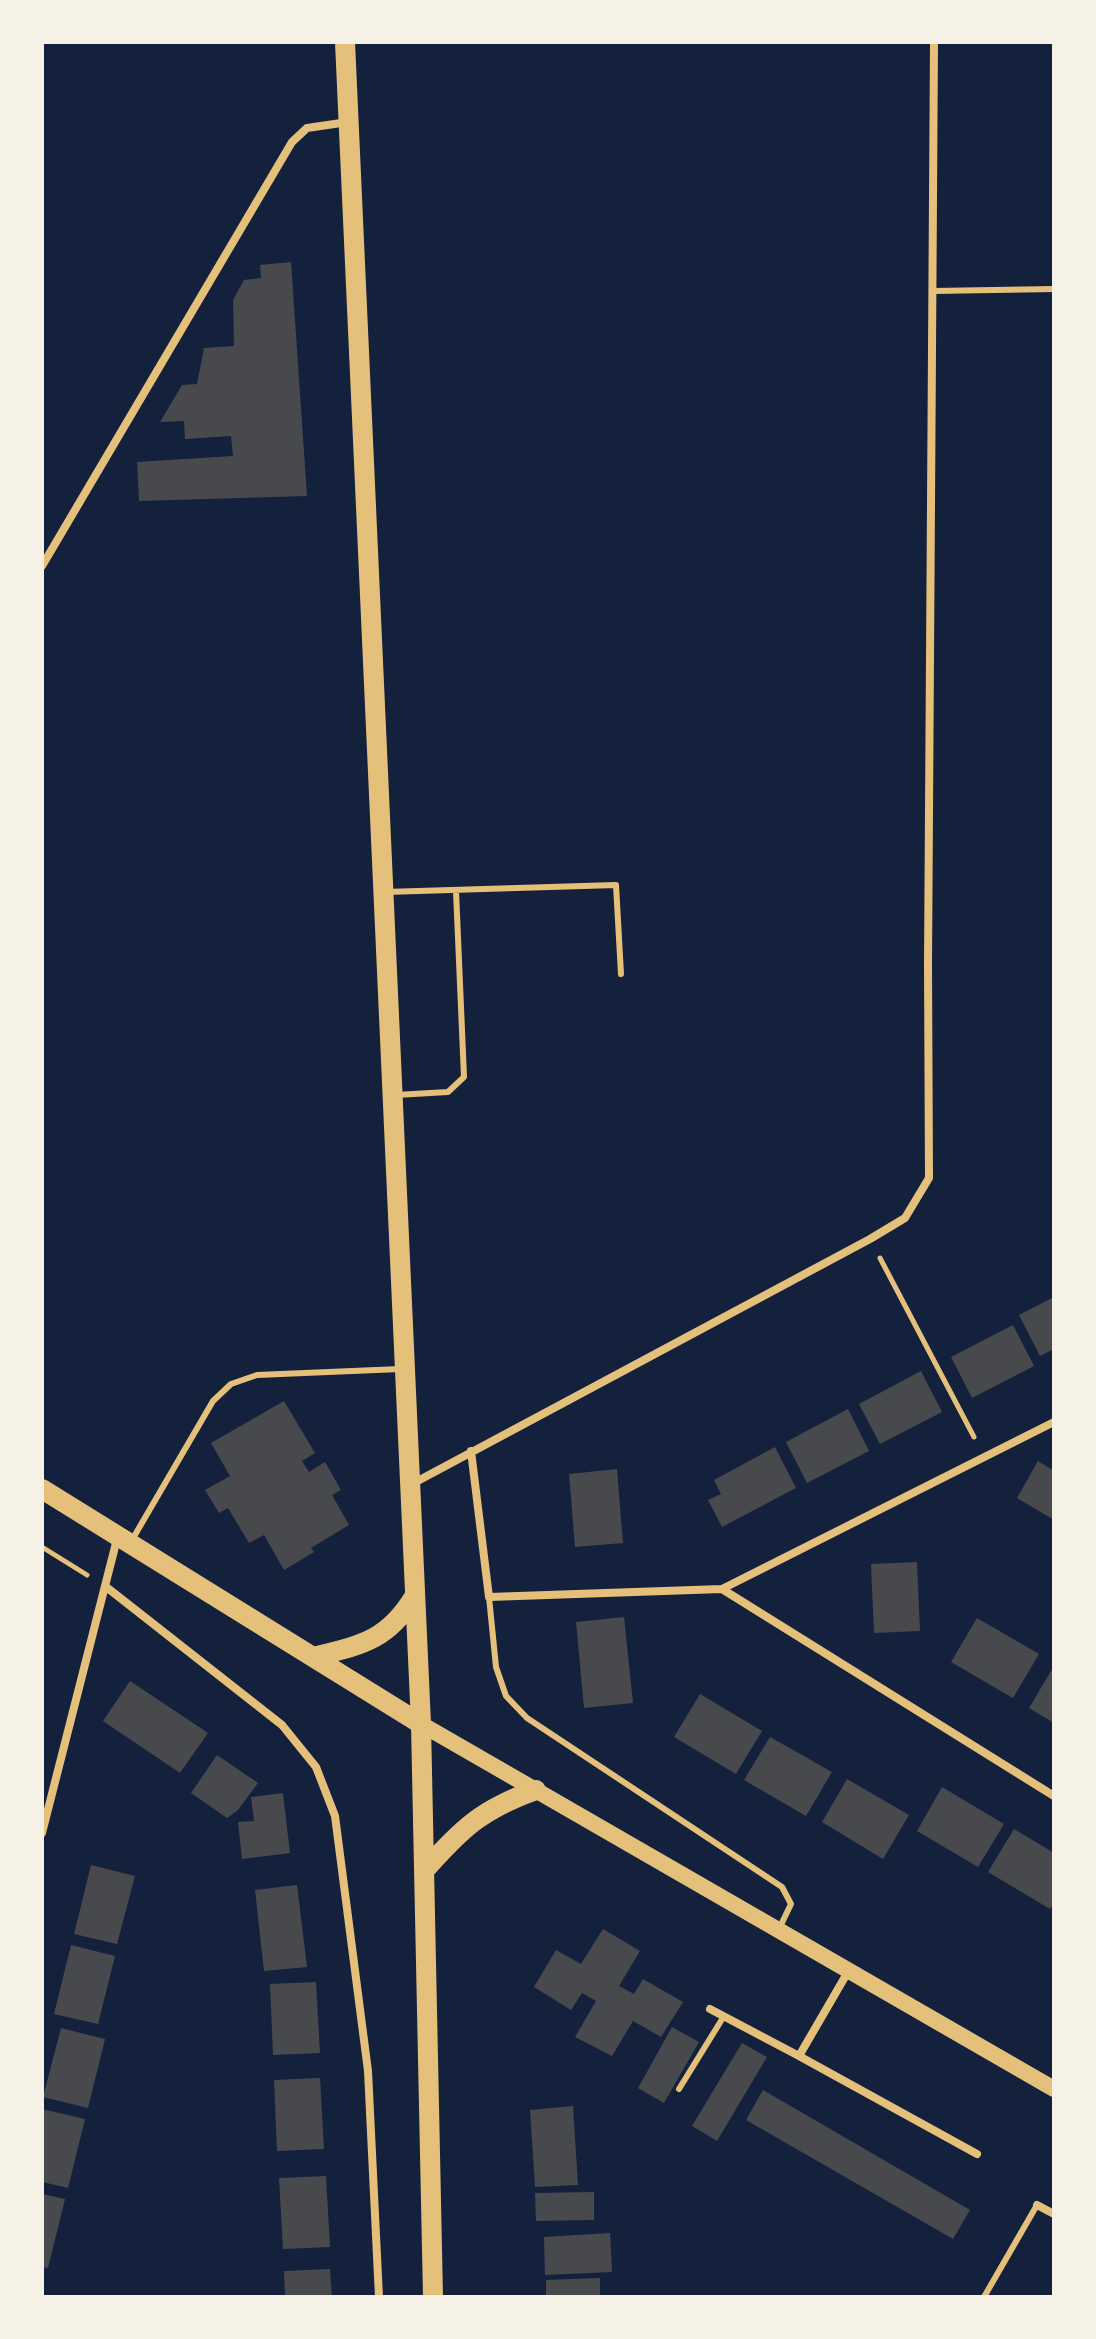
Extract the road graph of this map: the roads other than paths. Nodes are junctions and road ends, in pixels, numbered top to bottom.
1 (345, 42) edge
2 (934, 42) edge
3 (349, 122) junction
4 (1054, 289) edge
5 (933, 291) junction
6 (42, 566) edge
7 (456, 891) junction
8 (382, 892) junction
9 (621, 974) dead end
10 (392, 1095) junction
11 (404, 1368) junction
12 (1054, 1422) edge
13 (471, 1451) junction
14 (409, 1485) junction
15 (42, 1489) edge
16 (124, 1539) junction
17 (105, 1586) junction
18 (722, 1589) junction
19 (414, 1597) junction
20 (489, 1597) junction
21 (313, 1657) junction
22 (421, 1724) junction
23 (536, 1790) junction
24 (1054, 1796) edge
25 (42, 1833) edge
26 (424, 1871) junction
27 (779, 1929) junction
28 (850, 1969) junction
29 (710, 2009) dead end
30 (724, 2016) junction
31 (799, 2056) junction
32 (679, 2089) dead end
33 (1054, 2089) edge
34 (977, 2154) dead end
35 (1037, 2205) joint
36 (1054, 2214) edge
37 (379, 2297) edge
38 (433, 2297) edge
39 (984, 2297) edge

1 - 3 main road
2 - 5 street
3 - 6 street
3 - 8 main road
4 - 5 lane
5 - 13 street
7 - 8 lane
7 - 9 lane
7 - 10 lane
8 - 10 main road
10 - 11 main road
11 - 14 main road
11 - 16 lane
12 - 18 street
13 - 14 street
13 - 20 street
14 - 19 main road
15 - 16 main road
16 - 17 street
16 - 21 main road
17 - 25 street
17 - 37 street
18 - 20 street
18 - 24 street
19 - 21 main road
19 - 22 main road
20 - 27 lane
21 - 22 main road
22 - 23 main road
22 - 26 main road
23 - 26 main road
23 - 27 main road
26 - 38 main road
27 - 28 main road
28 - 31 street
28 - 33 main road
29 - 30 street
30 - 31 street
30 - 32 lane
31 - 34 street
35 - 36 street
35 - 39 lane

